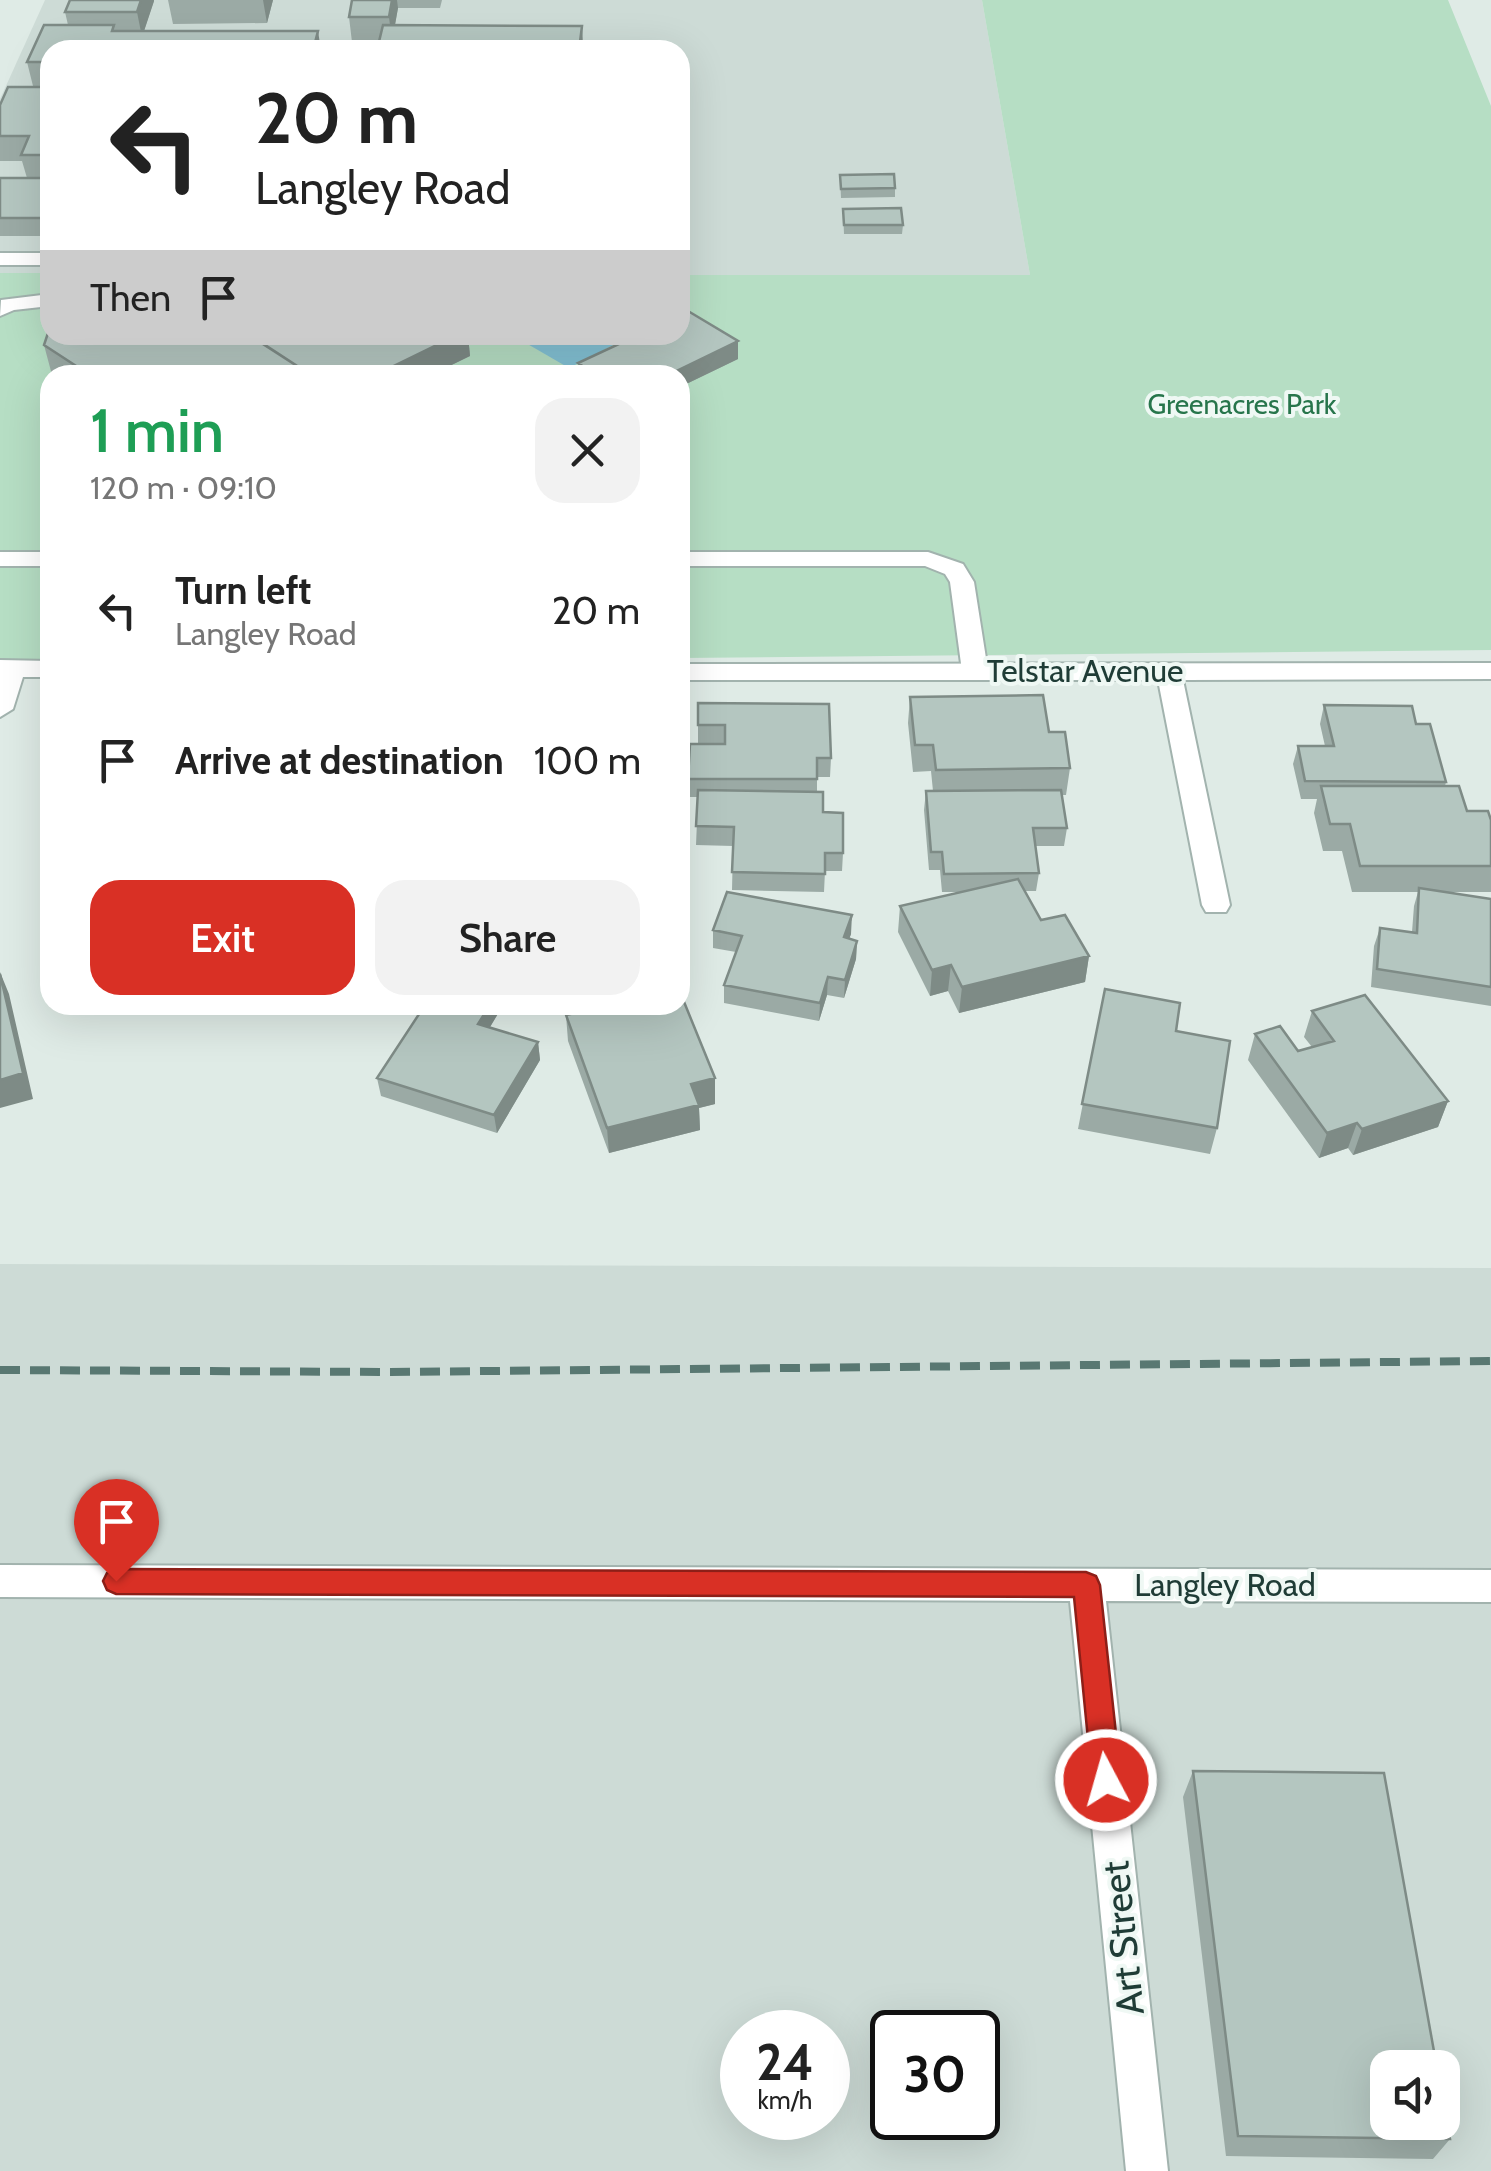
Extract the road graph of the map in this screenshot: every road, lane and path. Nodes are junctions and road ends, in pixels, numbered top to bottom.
1 (0, 259) edge
2 (40, 259) edge
3 (40, 301) edge
4 (0, 310) edge
5 (0, 559) edge
6 (40, 559) edge
7 (690, 559) edge
8 (7, 668) edge
9 (40, 668) edge
10 (1491, 670) edge
11 (975, 671) junction
12 (1169, 671) junction
13 (690, 672) edge
14 (0, 709) edge
15 (1216, 905) dead end
16 (0, 1581) edge
17 (1086, 1585) junction
18 (1491, 1586) edge
19 (1147, 2171) edge

1 - 2 street
3 - 4 street
5 - 6 street
7 - 11 street
8 - 9 street
8 - 14 street
10 - 12 street, Telstar Avenue
11 - 12 street, Telstar Avenue
11 - 13 street, Telstar Avenue
12 - 15 street
16 - 17 street, Langley Road
17 - 18 street, Langley Road
17 - 19 street, Art Street

